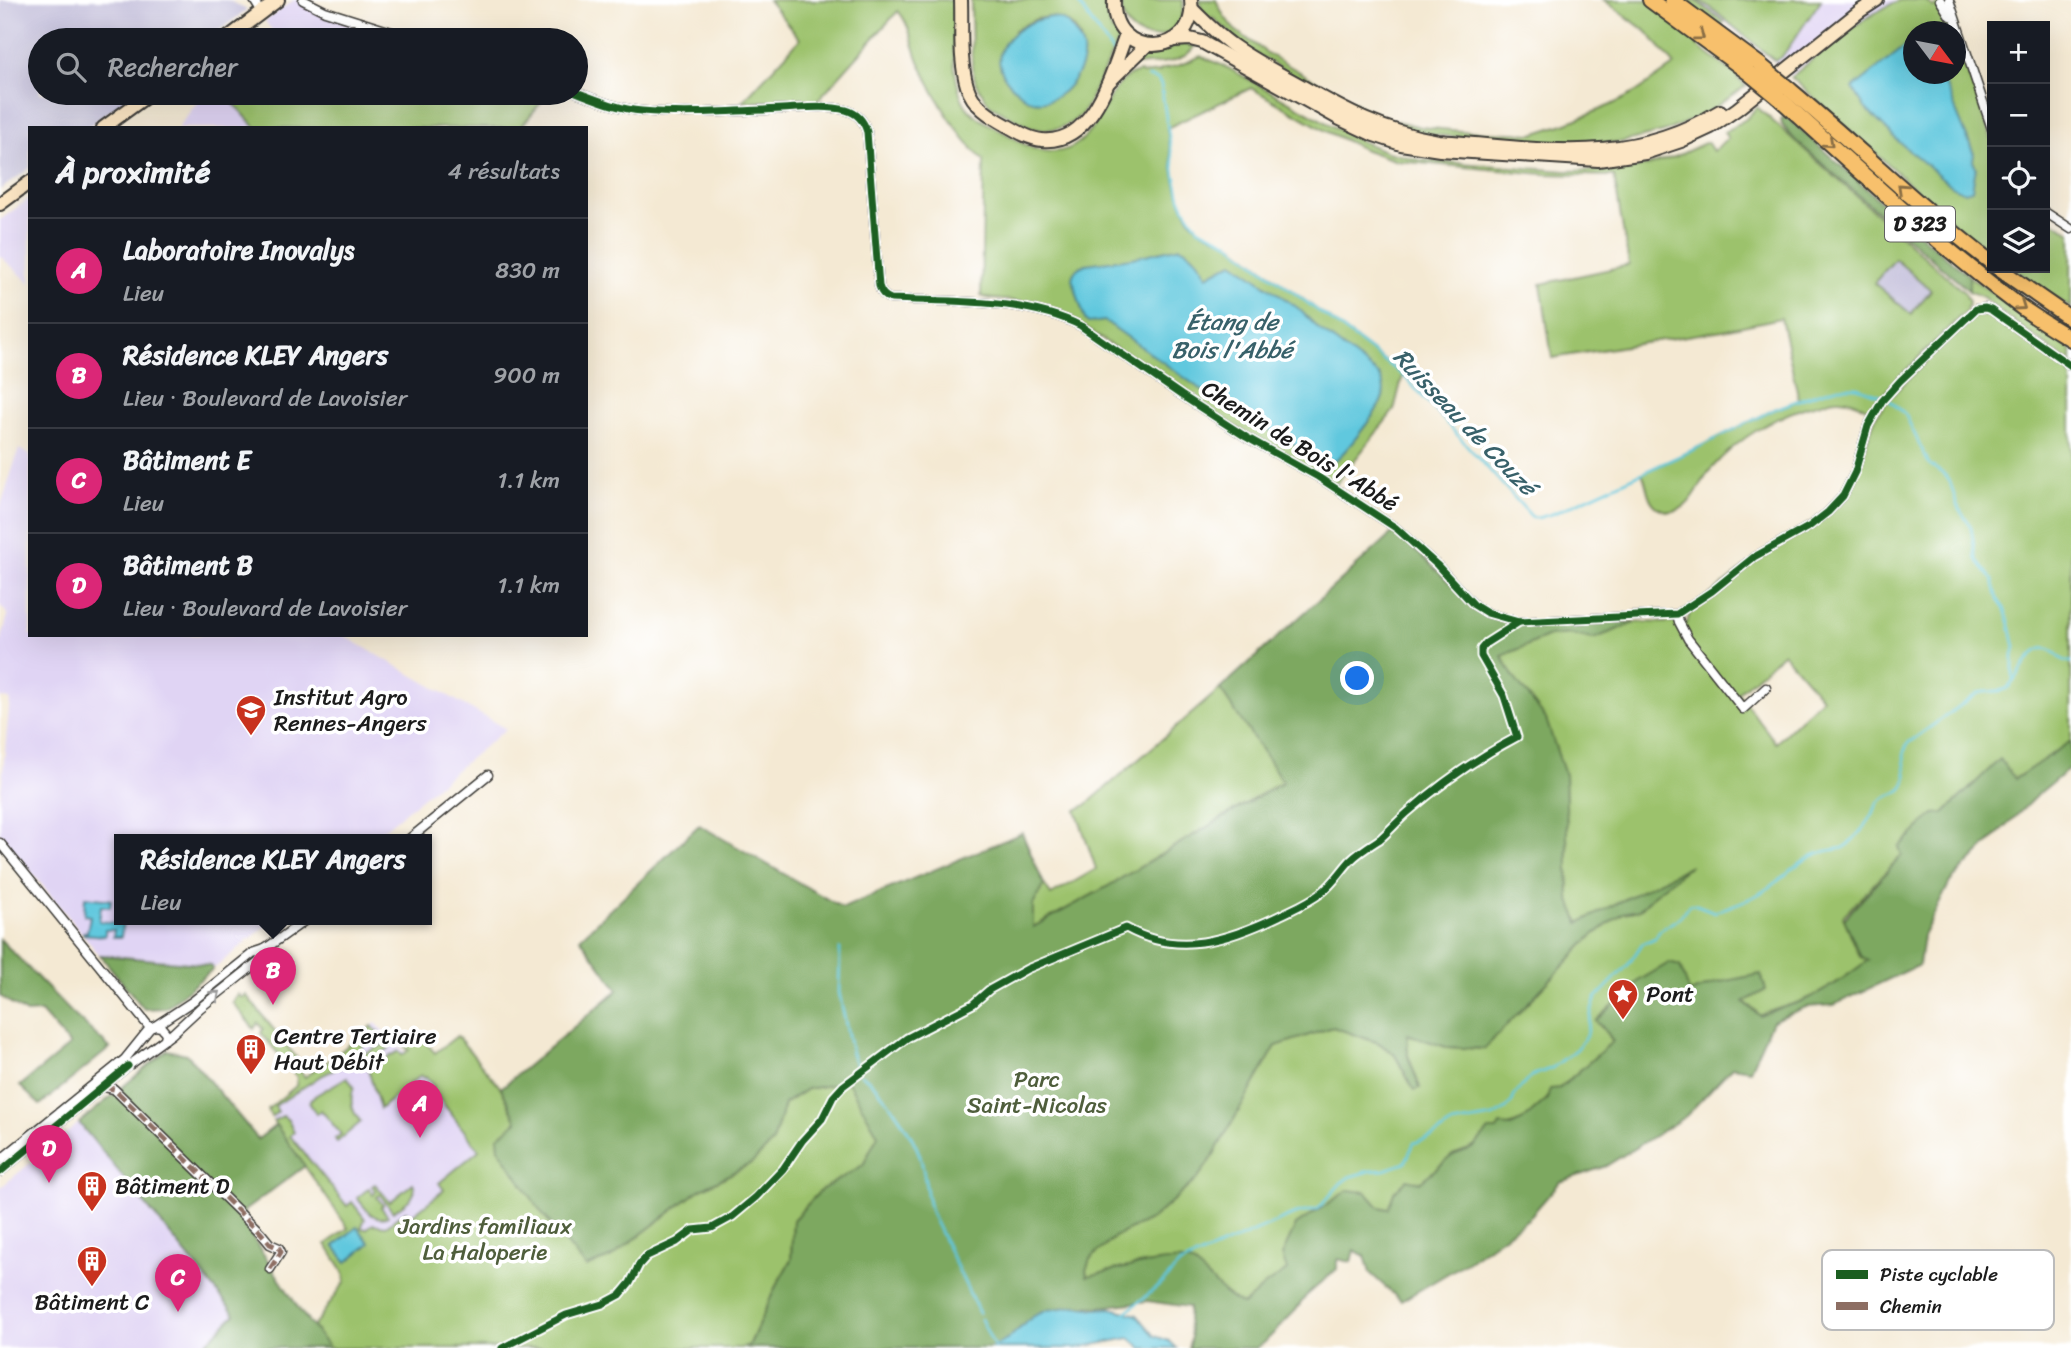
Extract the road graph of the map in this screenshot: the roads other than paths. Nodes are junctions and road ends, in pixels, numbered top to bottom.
1 (254, 0) edge
2 (303, 0) edge
3 (961, 0) edge
4 (1114, 0) edge
5 (1650, 0) edge
6 (1672, 0) edge
7 (1860, 0) edge
8 (1877, 0) edge
9 (1940, 0) edge
10 (1949, 0) edge
11 (275, 1) edge
12 (1192, 5) edge
13 (262, 13) junction
14 (1954, 21) edge
15 (1955, 21) edge
16 (241, 28) edge
17 (378, 28) edge
18 (1126, 35) junction
19 (1173, 40) junction
20 (1147, 45) junction
21 (1966, 53) edge
22 (1755, 69) junction
23 (1109, 82) junction
24 (1783, 93) junction
25 (588, 96) edge
26 (135, 105) edge
27 (1987, 115) edge
28 (106, 126) edge
29 (28, 184) edge
30 (0, 204) edge
31 (2050, 215) edge
32 (2071, 229) edge
33 (1987, 259) edge
34 (2005, 273) edge
35 (2071, 319) edge
36 (2071, 339) edge
37 (2071, 366) edge
38 (1678, 614) junction
39 (1766, 688) dead end
40 (488, 775) dead end
41 (415, 834) edge
42 (0, 843) edge
43 (299, 925) edge
44 (265, 949) junction
45 (151, 1028) junction
46 (162, 1042) junction
47 (104, 1087) junction
48 (0, 1160) edge
49 (0, 1172) edge
50 (270, 1269) dead end

1 - 13 street
2 - 17 street
3 - 23 street
4 - 18 street
5 -> 22 highway, D 323
6 - 22 highway, D 323
7 - 12 street
8 - 19 street
9 - 14 street
10 - 15 street
11 - 13 street
12 - 19 street
13 - 16 street
18 - 20 street
18 - 23 street
19 - 20 street
20 - 23 street
21 - 27 street
22 - 24 highway, D 323, bridge
33 -> 24 highway, D 323
24 -> 36 highway, D 323
25 - 38 street, Chemin de Bois l'Abbé
26 - 28 street
29 - 30 street
31 - 32 street
34 - 35 highway
37 - 38 street
38 - 39 street
40 - 41 street
42 - 45 street
43 - 44 street
44 - 45 street
46 -> 44 street
45 - 46 street
45 - 46 street
45 - 48 street
46 - 47 street
47 - 49 street
47 - 50 street

